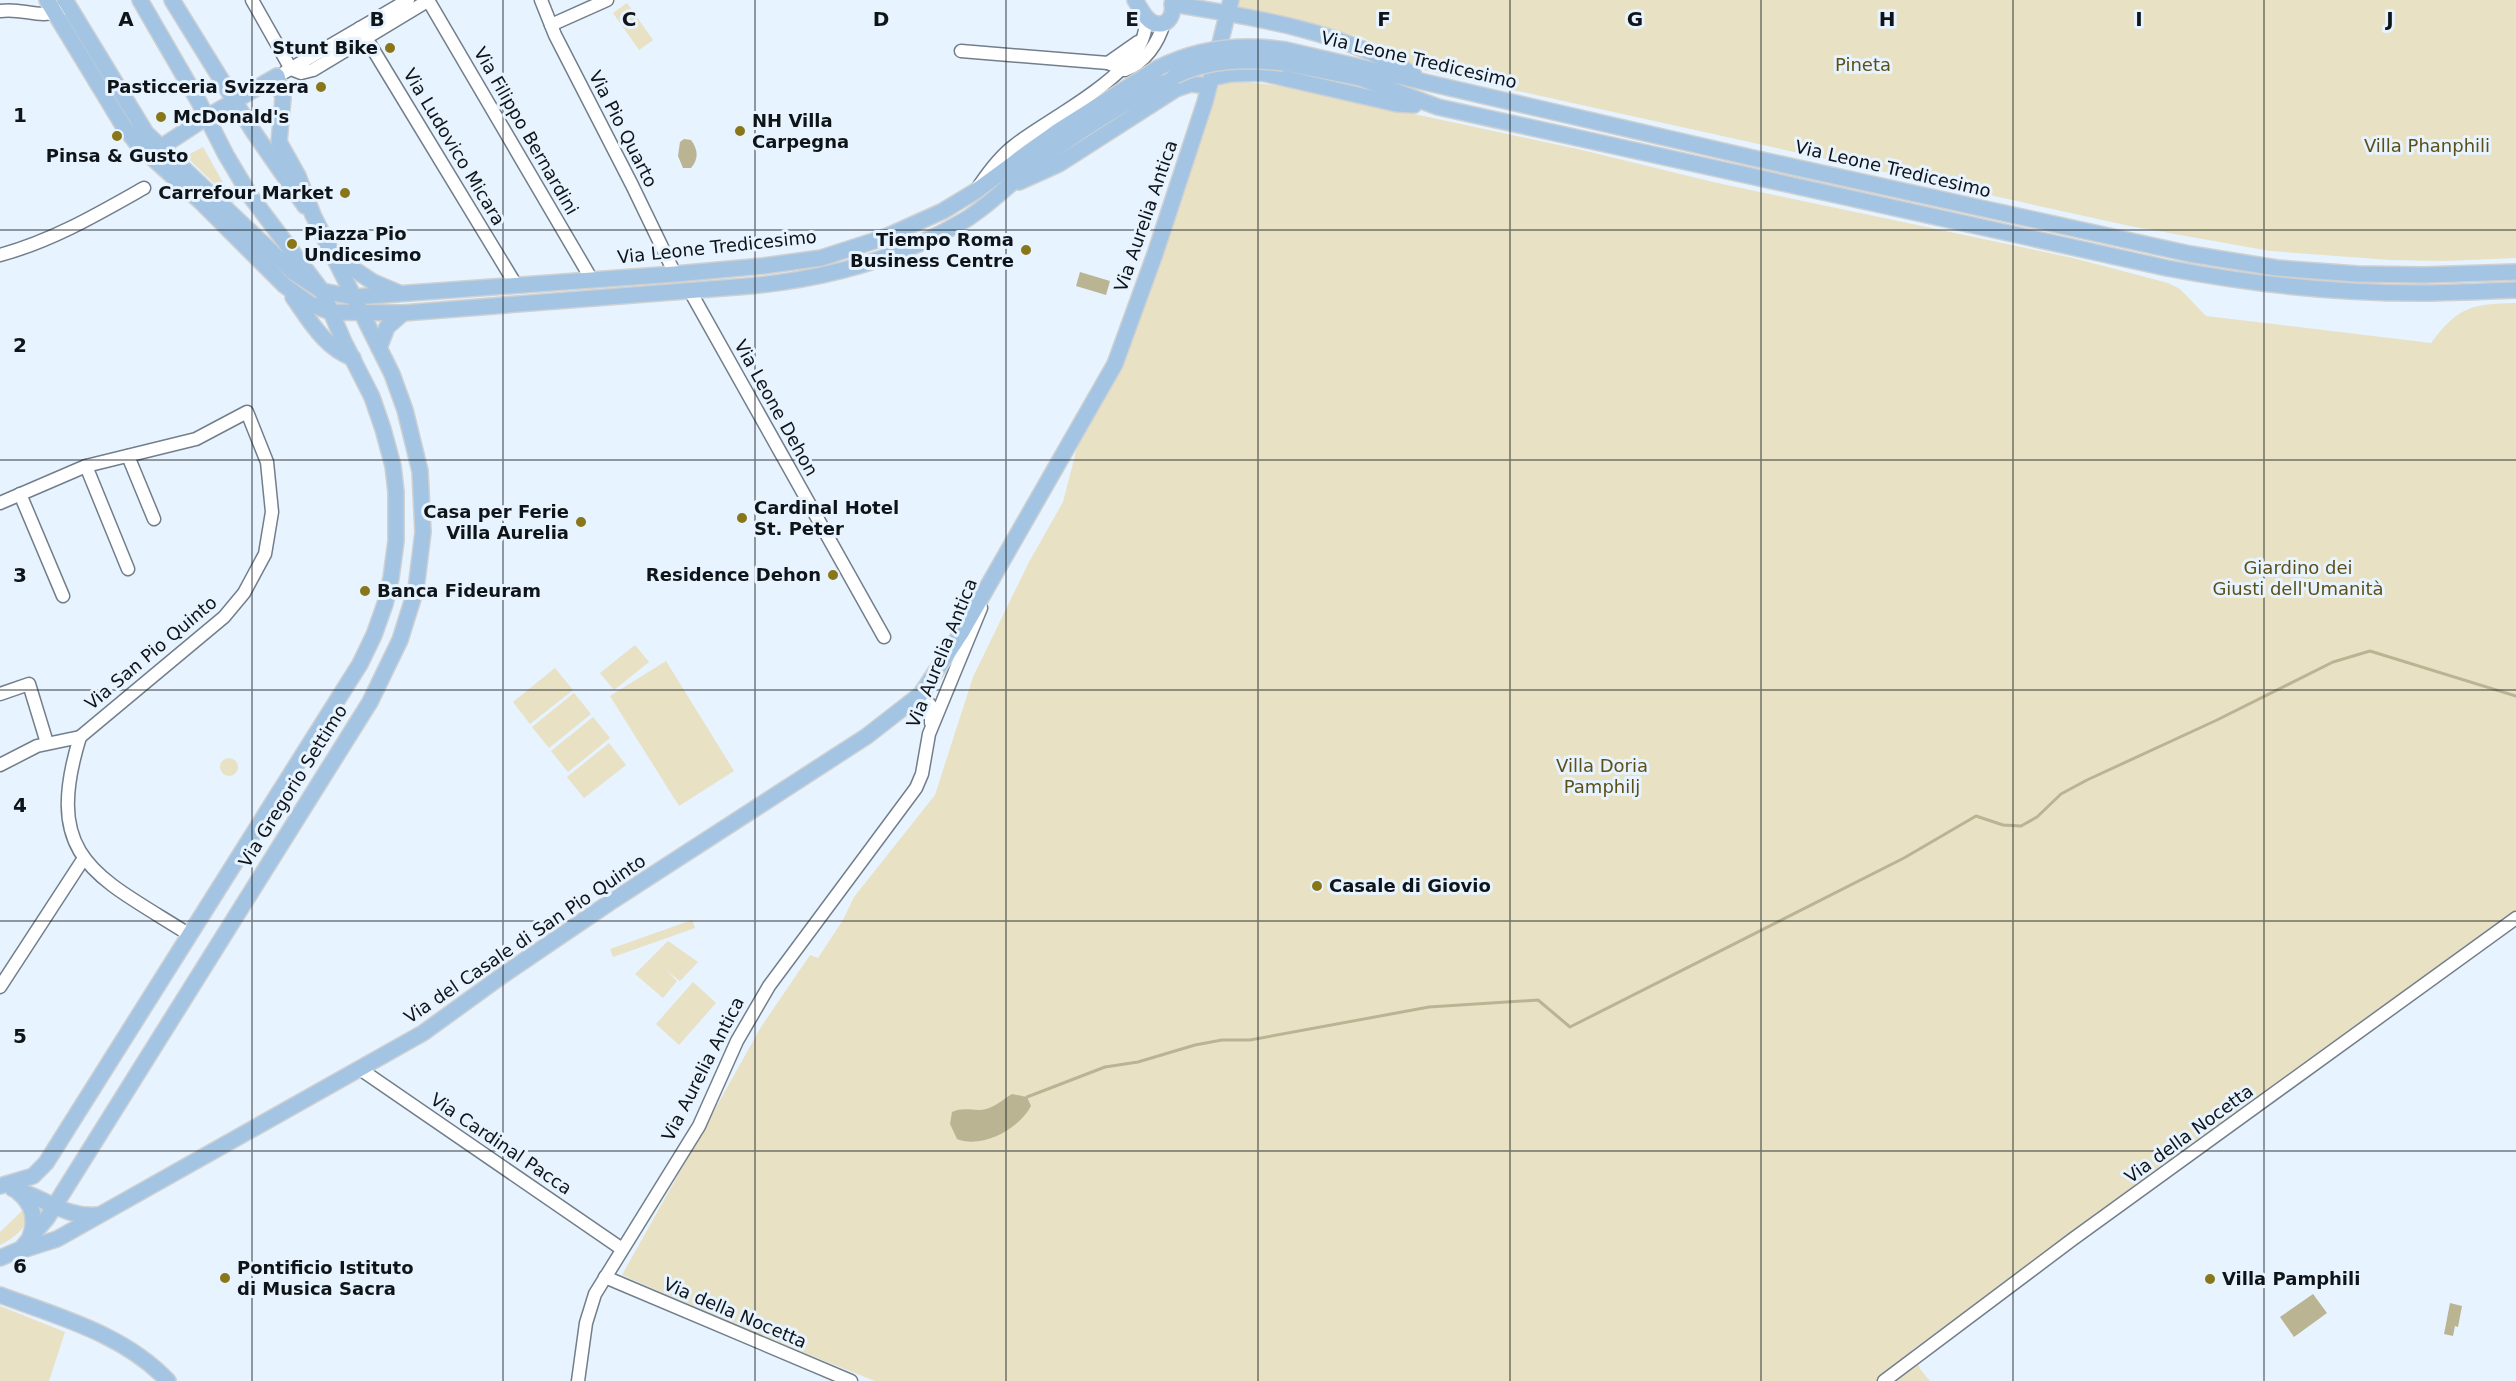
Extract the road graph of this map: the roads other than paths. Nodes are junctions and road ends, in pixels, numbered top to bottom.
1 (140, 0) edge
2 (172, 0) edge
3 (252, 0) edge
4 (408, 0) edge
5 (429, 0) edge
6 (541, 0) edge
7 (607, 0) edge
8 (1135, 0) edge
9 (1168, 2) edge
10 (67, 3) edge
11 (1230, 6) edge
12 (51, 7) edge
13 (0, 11) edge
14 (1145, 16) junction
15 (1164, 23) junction
16 (551, 25) junction
17 (363, 33) junction
18 (1145, 36) junction
19 (961, 51) dead end
20 (1285, 56) junction
21 (1108, 63) junction
22 (1121, 71) junction
23 (284, 73) junction
24 (1425, 81) junction
25 (1211, 82) junction
26 (233, 101) junction
27 (1438, 107) junction
28 (207, 117) junction
29 (155, 151) junction
30 (1008, 187) junction
31 (144, 188) dead end
32 (976, 191) junction
33 (313, 215) junction
34 (0, 255) edge
35 (333, 255) junction
36 (2516, 272) edge
37 (675, 274) junction
38 (592, 280) junction
39 (284, 285) junction
40 (516, 285) junction
41 (2516, 290) edge
42 (322, 291) junction
43 (690, 291) junction
44 (402, 294) junction
45 (354, 297) junction
46 (332, 312) junction
47 (403, 313) junction
48 (363, 314) junction
49 (379, 348) junction
50 (353, 358) junction
51 (128, 456) junction
52 (86, 466) junction
53 (20, 494) junction
54 (0, 503) edge
55 (154, 519) dead end
56 (128, 569) dead end
57 (992, 579) junction
58 (63, 596) dead end
59 (884, 637) dead end
60 (0, 694) edge
61 (921, 694) junction
62 (929, 734) junction
63 (80, 737) junction
64 (47, 743) junction
65 (0, 765) edge
66 (84, 858) junction
67 (2516, 918) edge
68 (190, 935) junction
69 (0, 987) edge
70 (360, 1069) junction
71 (4, 1187) edge
72 (54, 1207) junction
73 (97, 1215) junction
74 (21, 1248) junction
75 (622, 1249) junction
76 (0, 1258) edge
77 (605, 1276) junction
78 (0, 1295) edge
79 (168, 1381) edge
80 (578, 1381) edge
81 (850, 1381) edge
82 (1884, 1381) edge

1 - 28 main road
2 - 26 main road
3 - 23 street
4 - 17 street
5 - 17 street
5 - 38 street, Via Filippo Bernardini
6 - 16 street, Via Pio Quarto
7 - 16 street
8 - 14 main road
9 - 11 main road
9 - 15 main road
10 - 12 street
10 - 29 main road
11 - 24 main road
11 - 25 main road, Via Aurelia Antica
12 - 13 street
12 - 29 main road
14 - 15 main road
14 - 18 street
15 - 22 street
16 - 37 street, Via Pio Quarto
17 - 23 street
17 - 40 street, Via Ludovico Micara
18 - 21 street
18 - 22 street
19 - 21 street
20 - 24 main road, Via Leone Tredicesimo
20 - 27 main road, Via Leone Tredicesimo
20 - 30 main road, Via Leone Tredicesimo, bridge
20 - 32 main road, Via Leone Tredicesimo, bridge
21 - 22 street
22 - 32 street
23 - 26 main road
23 - 33 main road
24 - 36 main road, Via Leone Tredicesimo
25 - 27 main road
25 - 30 main road
25 - 57 main road, Via Aurelia Antica
26 - 28 main road
26 - 33 main road
27 - 41 main road, Via Leone Tredicesimo
28 - 29 main road
28 - 42 main road
29 - 39 main road
29 - 42 main road
30 - 43 main road, Via Leone Tredicesimo
31 - 34 street
32 - 37 main road, Via Leone Tredicesimo
33 - 35 main road
35 - 44 main road
35 - 45 main road
37 - 38 main road, Via Leone Tredicesimo
38 - 40 main road, Via Leone Tredicesimo
39 - 46 main road
39 - 50 main road
40 - 44 main road, Via Leone Tredicesimo
42 - 45 main road, Via Leone Tredicesimo
42 - 46 main road
43 - 47 main road, Via Leone Tredicesimo
43 - 59 street, Via Leone Dehon
44 - 45 main road, Via Leone Tredicesimo
45 - 48 main road
46 - 48 main road, Via Leone Tredicesimo
46 - 50 main road
47 - 48 main road, Via Leone Tredicesimo
47 - 49 main road
48 - 49 main road
49 - 72 main road, Via Gregorio Settimo
50 - 68 main road, Via Gregorio Settimo
51 - 52 street
51 - 55 street
51 - 63 street, Via San Pio Quinto
52 - 53 street
52 - 56 street
53 - 54 street
53 - 58 street
57 - 61 main road, Via del Casale di San Pio Quinto
57 - 62 street, Via Aurelia Antica
60 - 64 street
61 - 62 street
61 - 70 main road, Via del Casale di San Pio Quinto
62 - 75 street, Via Aurelia Antica
63 - 64 street, Via San Pio Quinto
63 - 66 street
64 - 65 street, Via San Pio Quinto
66 - 68 street
66 - 69 street
67 - 82 street, Via della Nocetta
68 - 71 main road, Via Gregorio Settimo
70 - 73 main road, Via del Casale di San Pio Quinto
70 - 75 street, Via Cardinal Pacca
71 - 72 main road
71 - 74 main road
72 - 73 main road
72 - 74 main road, Via Gregorio Settimo
73 - 74 main road, Via del Casale di San Pio Quinto
74 - 76 main road, Via del Casale di San Pio Quinto
75 - 77 street, Via Aurelia Antica
77 - 80 street, Via Aurelia Antica
77 - 81 street, Via della Nocetta
78 - 79 main road

